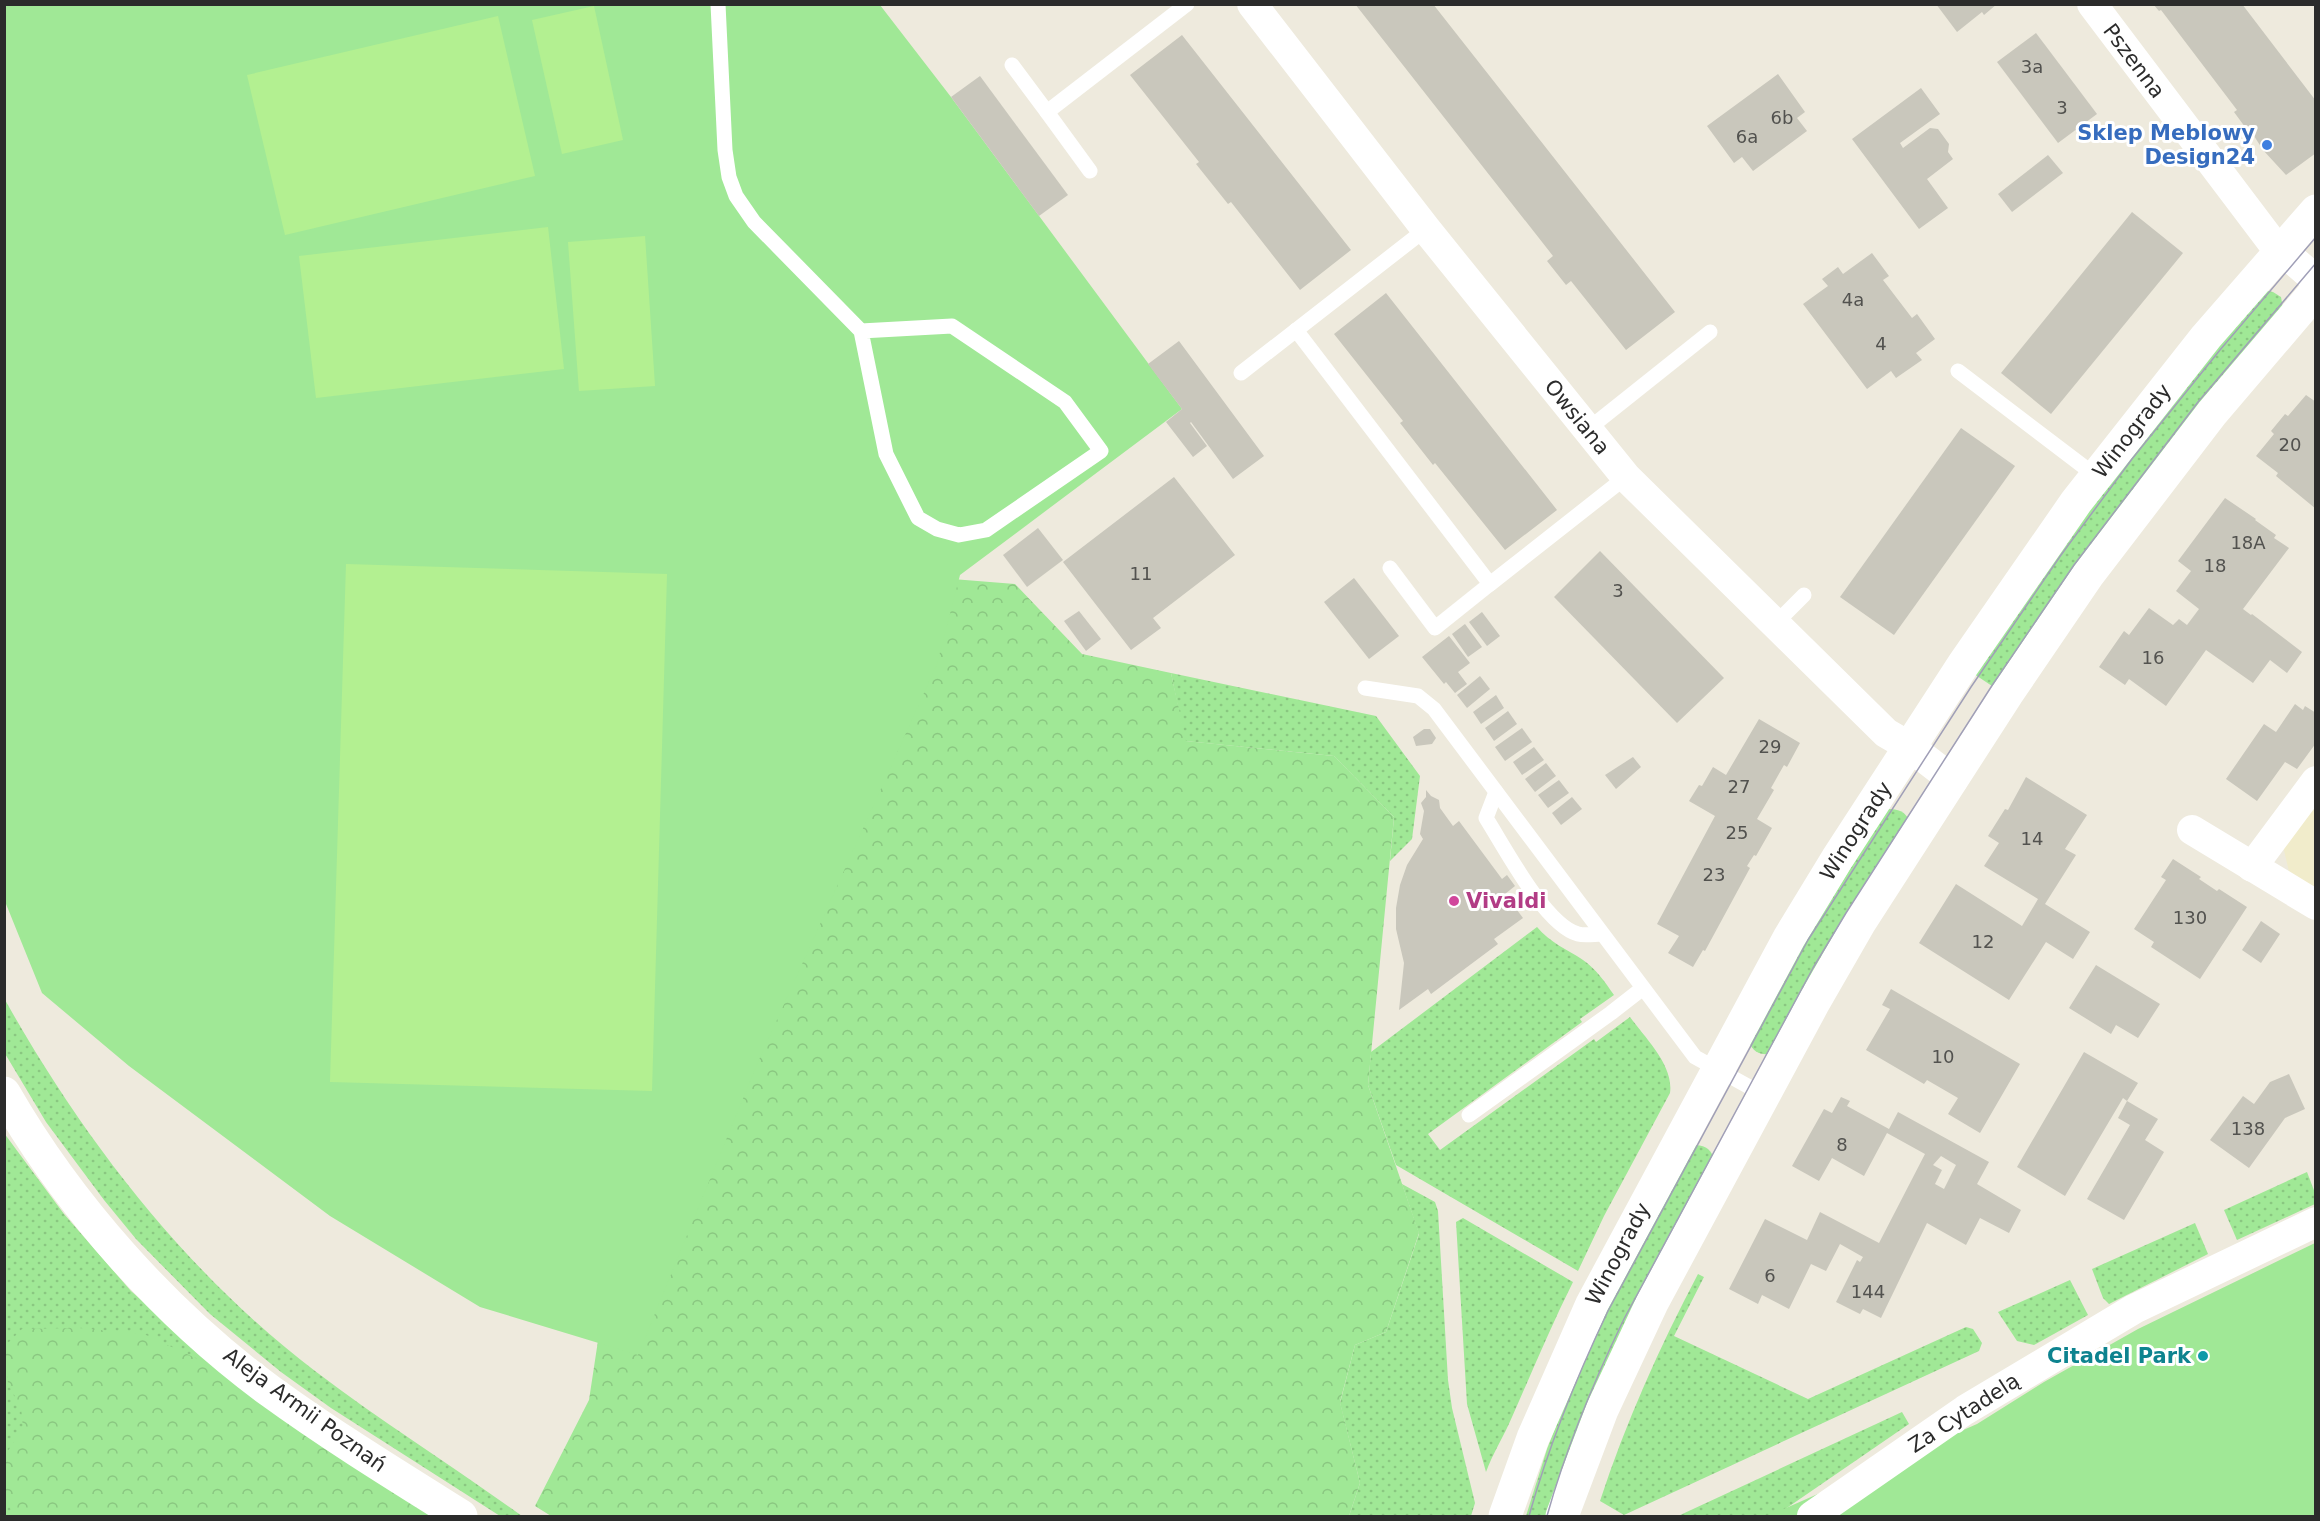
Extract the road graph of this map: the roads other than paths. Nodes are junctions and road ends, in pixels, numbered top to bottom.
1 (718, 4) edge
2 (1187, 4) edge
3 (1252, 4) edge
4 (2092, 4) edge
5 (1012, 65) dead end
6 (1047, 112) junction
7 (1090, 171) dead end
8 (2316, 211) edge
9 (1426, 229) junction
10 (2282, 250) junction
11 (2316, 280) edge
12 (2316, 291) edge
13 (1296, 330) junction
14 (861, 331) junction
15 (1710, 332) dead end
16 (1958, 371) dead end
17 (1241, 373) dead end
18 (1587, 430) junction
19 (2096, 476) junction
20 (1626, 477) junction
21 (1390, 568) dead end
22 (1490, 584) junction
23 (1804, 595) dead end
24 (1774, 624) junction
25 (1365, 688) dead end
26 (1910, 747) junction
27 (1953, 780) junction
28 (2316, 781) edge
29 (1496, 792) junction
30 (2192, 830) dead end
31 (2252, 867) junction
32 (2316, 905) edge
33 (1602, 934) junction
34 (1643, 988) junction
35 (1717, 1070) junction
36 (4, 1093) edge
37 (1764, 1095) junction
38 (1469, 1114) dead end
39 (2316, 1222) edge
40 (461, 1516) edge
41 (1505, 1516) edge
42 (1562, 1516) edge
43 (1812, 1516) edge

1 - 14 lane
2 - 6 lane
3 - 9 street, Owsiana
4 - 10 street, Pszenna
5 - 6 lane
6 - 7 lane
8 - 10 street, Winogrady
9 - 13 lane
9 - 18 street, Owsiana
10 - 11 street, Pszenna
10 - 19 street, Winogrady
12 - 27 street
13 - 17 lane
13 - 22 lane
14 - 14 lane
15 - 18 lane
16 - 19 lane
18 - 20 street, Owsiana
19 - 26 street, Winogrady
20 - 22 lane
20 - 24 street, Owsiana
21 - 22 lane
23 - 24 lane
24 - 26 street, Owsiana
25 - 29 lane
26 - 27 street, Owsiana
26 - 35 street, Winogrady
27 - 37 street
28 - 31 street
29 - 33 lane
29 - 33 lane
30 - 31 street
31 - 32 street
33 - 34 lane
34 - 35 lane
34 - 38 lane
35 - 37 lane
35 - 41 street, Winogrady
36 - 40 street, Aleja Armii Poznań
37 - 42 street
39 - 43 street, Za Cytadelą

